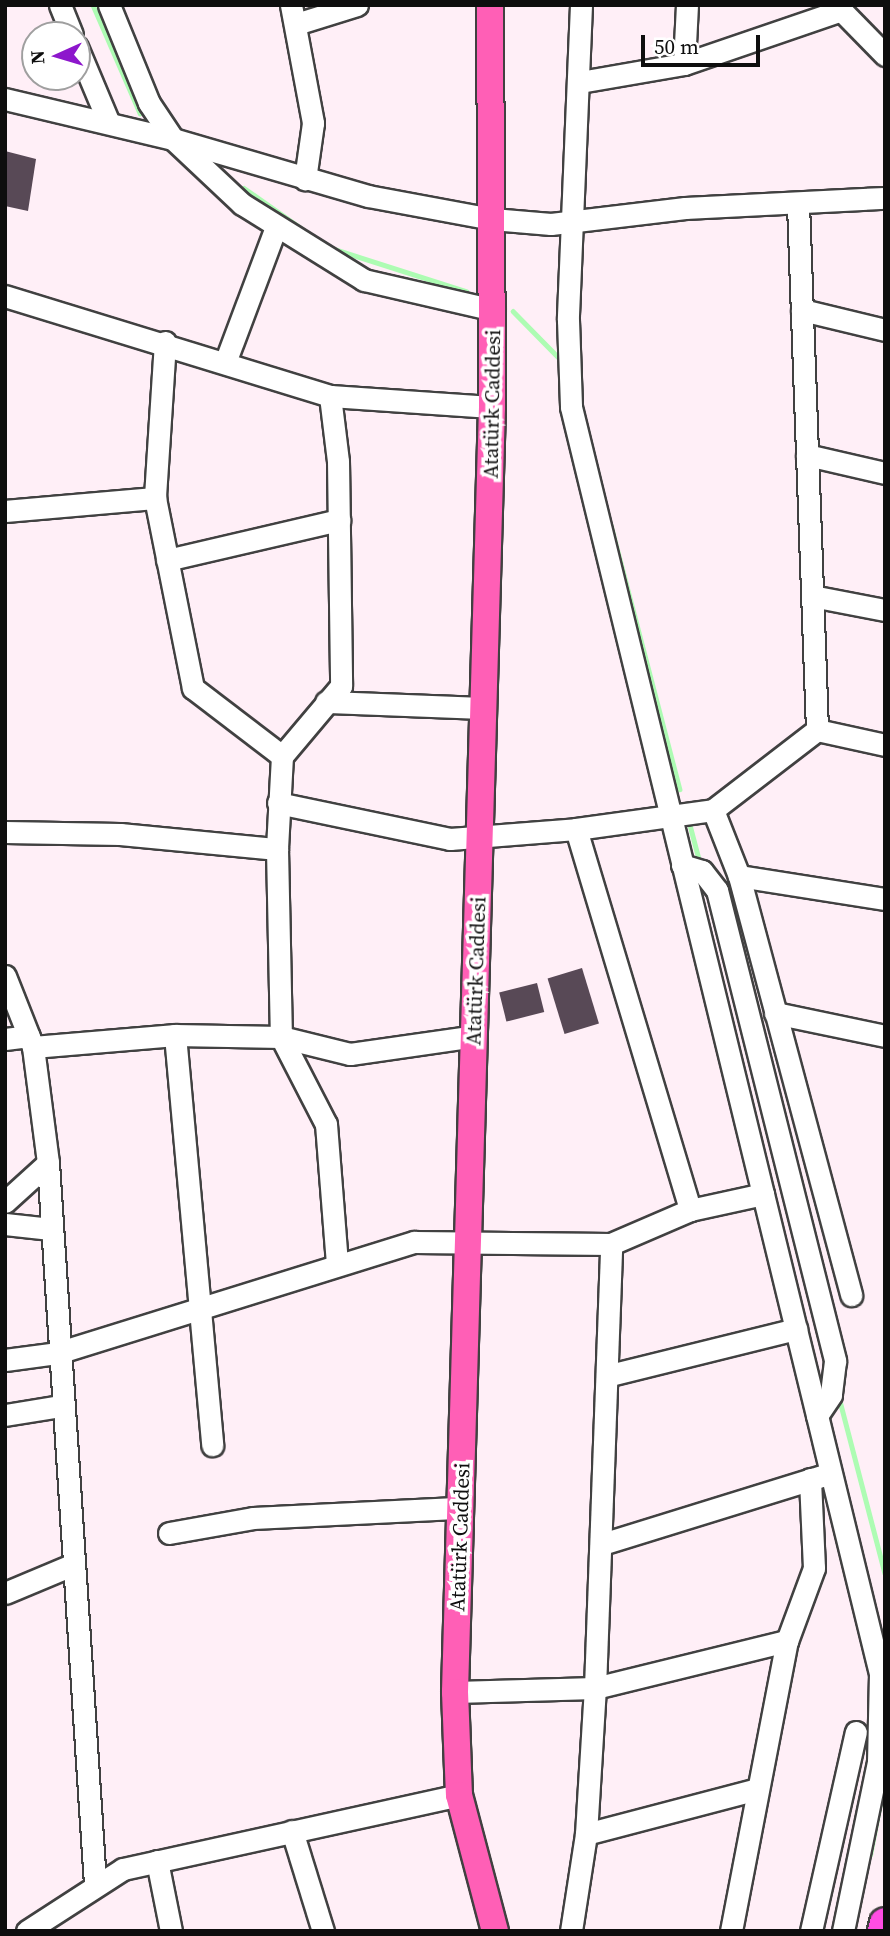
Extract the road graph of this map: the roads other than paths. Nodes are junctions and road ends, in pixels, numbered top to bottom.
1 (109, 5) edge
2 (357, 5) edge
3 (489, 5) edge
4 (580, 5) edge
5 (687, 5) edge
6 (836, 9) edge
7 (293, 15) edge
8 (885, 55) edge
9 (684, 64) junction
10 (91, 81) edge
11 (580, 82) junction
12 (5, 99) edge
13 (108, 123) junction
14 (173, 139) junction
15 (305, 179) junction
16 (885, 198) edge
17 (797, 204) junction
18 (492, 219) junction
19 (575, 222) junction
20 (275, 227) junction
21 (5, 296) edge
22 (494, 310) junction
23 (802, 310) junction
24 (885, 330) edge
25 (165, 342) junction
26 (226, 360) junction
27 (330, 396) junction
28 (492, 407) junction
29 (807, 455) junction
30 (885, 473) edge
31 (155, 498) junction
32 (5, 511) edge
33 (339, 520) junction
34 (167, 560) junction
35 (812, 596) junction
36 (885, 610) edge
37 (327, 702) junction
38 (485, 708) junction
39 (817, 730) junction
40 (885, 745) edge
41 (282, 756) junction
42 (278, 803) junction
43 (713, 810) junction
44 (670, 815) junction
45 (576, 829) junction
46 (5, 832) edge
47 (480, 838) junction
48 (277, 849) junction
49 (682, 865) junction
50 (739, 876) junction
51 (885, 899) edge
52 (5, 976) edge
53 (775, 1013) junction
54 (175, 1035) junction
55 (475, 1036) junction
56 (885, 1036) edge
57 (281, 1037) junction
58 (5, 1039) edge
59 (31, 1041) junction
60 (48, 1163) junction
61 (763, 1194) junction
62 (5, 1202) edge
63 (690, 1210) junction
64 (5, 1224) edge
65 (51, 1229) junction
66 (467, 1239) junction
67 (611, 1244) junction
68 (337, 1265) junction
69 (851, 1295) dead end
70 (201, 1308) junction
71 (796, 1329) junction
72 (57, 1353) junction
73 (5, 1360) edge
74 (610, 1375) junction
75 (61, 1406) junction
76 (5, 1415) edge
77 (817, 1416) junction
78 (212, 1446) dead end
79 (820, 1476) junction
80 (461, 1508) junction
81 (169, 1533) dead end
82 (602, 1544) junction
83 (72, 1564) junction
84 (5, 1593) edge
85 (787, 1641) junction
86 (595, 1688) junction
87 (454, 1692) junction
88 (856, 1732) dead end
89 (757, 1789) junction
90 (458, 1795) junction
91 (292, 1831) junction
92 (586, 1834) junction
93 (157, 1861) junction
94 (95, 1884) junction
95 (885, 1923) edge
96 (27, 1931) edge
97 (171, 1931) edge
98 (323, 1931) edge
99 (495, 1931) edge
100 (570, 1931) edge
101 (731, 1931) edge
102 (811, 1931) edge
103 (843, 1931) edge
104 (883, 1931) edge

1 - 14 street
2 - 7 street
3 - 18 main road, Atatürk Caddesi
4 - 11 street
5 - 9 street
6 - 8 street
6 - 9 street
7 - 15 street
9 - 11 street
10 - 13 street
11 - 19 street
12 - 13 street
13 - 14 street
14 - 15 street
14 - 20 street
15 - 18 street
16 - 17 street
17 - 19 street
17 - 23 street
18 - 19 street
18 - 22 main road, Atatürk Caddesi
19 - 44 street
20 - 22 street
20 - 26 street
21 - 25 street
22 - 28 main road, Atatürk Caddesi
23 - 24 street
23 - 29 street
25 - 26 street
25 - 31 street
26 - 27 street
27 - 28 street
27 - 33 street
28 - 38 main road, Atatürk Caddesi
29 - 30 street
29 - 35 street
31 - 32 street
31 - 34 street
33 - 34 street
33 - 37 street
34 - 41 street
35 - 36 street
35 - 39 street
37 - 38 street
37 - 41 street
38 - 47 main road, Atatürk Caddesi
39 - 40 street
39 - 43 street
41 - 42 street
42 - 47 street
42 - 48 street
43 - 44 street
43 - 50 street
44 - 45 street
44 - 49 street
45 - 47 street
45 - 63 street
46 - 48 street
47 - 55 main road, Atatürk Caddesi
48 - 57 street
49 - 61 street
49 - 77 street
50 - 51 street
50 - 53 street
52 - 59 street
53 - 56 street
53 - 69 street
54 - 57 street
54 - 59 street
54 - 70 street
55 - 57 street
55 - 66 main road, Atatürk Caddesi
57 - 68 street
58 - 59 street
59 - 60 street
60 - 62 street
60 - 65 street
61 - 63 street
61 - 71 street
63 - 67 street
64 - 65 street
65 - 72 street
66 - 67 street
66 - 68 street
66 - 80 main road, Atatürk Caddesi
67 - 74 street
68 - 70 street
70 - 72 street
70 - 78 street
71 - 74 street
71 - 77 street
72 - 73 street
72 - 75 street
74 - 82 street
75 - 76 street
75 - 83 street
77 - 79 street
79 - 82 street
79 - 85 street
79 - 103 street
80 - 81 street
80 - 87 main road, Atatürk Caddesi
82 - 86 street
83 - 84 street
83 - 94 street
85 - 86 street
85 - 89 street
86 - 87 street
86 - 92 street
87 - 90 main road, Atatürk Caddesi
88 - 102 street
89 - 92 street
89 - 101 street
90 - 91 street
90 - 99 main road, Atatürk Caddesi
91 - 93 street
91 - 98 street
92 - 100 street
93 - 94 street
93 - 97 street
94 - 96 street
95 - 104 highway

